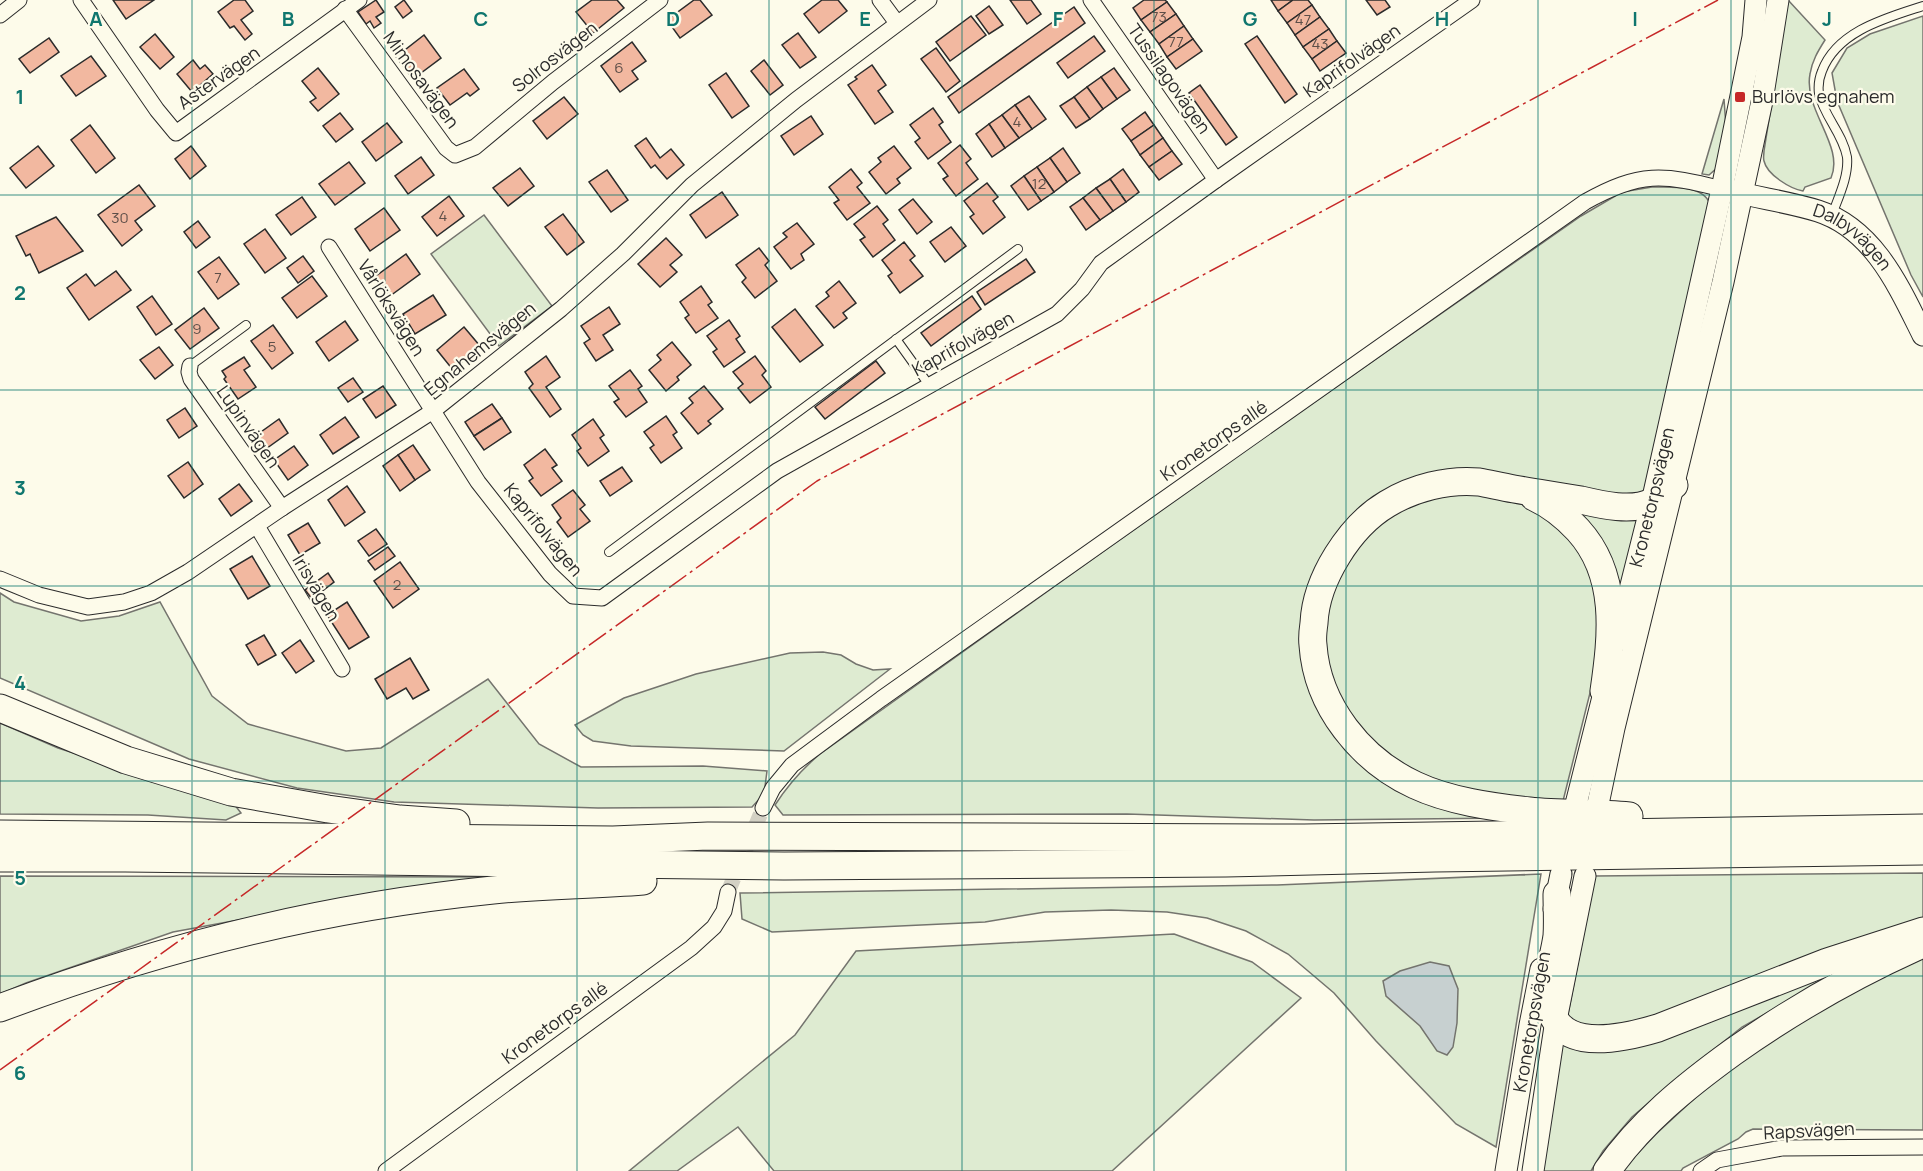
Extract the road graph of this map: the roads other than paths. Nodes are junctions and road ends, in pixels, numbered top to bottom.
1 (19, 0) edge
2 (81, 0) edge
3 (359, 0) edge
4 (660, 0) edge
5 (880, 0) edge
6 (929, 0) edge
7 (1091, 0) edge
8 (1472, 0) edge
9 (1756, 0) edge
10 (1778, 0) edge
11 (1923, 6) edge
12 (345, 9) junction
13 (0, 15) edge
14 (897, 23) junction
15 (475, 147) joint
16 (1216, 180) junction
17 (1732, 191) junction
18 (1831, 216) junction
19 (329, 247) dead end
20 (1018, 249) dead end
21 (246, 325) dead end
22 (1923, 334) edge
23 (896, 339) junction
24 (189, 366) joint
25 (928, 385) junction
26 (433, 411) junction
27 (478, 482) joint
28 (1674, 485) junction
29 (1513, 489) junction
30 (1652, 502) junction
31 (282, 508) junction
32 (257, 526) junction
33 (609, 552) dead end
34 (0, 579) edge
35 (342, 669) dead end
36 (1604, 691) junction
37 (0, 708) edge
38 (1576, 804) dead end
39 (1598, 804) dead end
40 (763, 808) tunnel mouth
41 (1923, 828) edge
42 (1755, 832) junction
43 (0, 834) edge
44 (708, 836) junction
45 (1923, 851) edge
46 (0, 858) edge
47 (784, 866) junction
48 (1584, 876) dead end
49 (1559, 884) joint
50 (728, 892) tunnel mouth
51 (1923, 931) edge
52 (1923, 945) edge
53 (0, 1008) edge
54 (1556, 1020) junction
55 (1923, 1148) edge
56 (386, 1171) edge
57 (1506, 1171) edge
58 (1533, 1171) edge
59 (1607, 1171) edge
60 (1701, 1171) edge

1 - 13 street
2 - 12 street, Astervägen
3 - 12 street, Astervägen
4 - 15 street, Solrosvägen
5 - 14 street
6 - 14 street, Egnahemsvägen
7 - 16 street, Tussilagovägen
8 - 16 street, Kaprifolvägen
9 - 17 main road
10 - 17 main road
11 - 18 lane
12 - 15 street, Mimosavägen
14 - 26 street, Egnahemsvägen
16 - 25 street, Kaprifolvägen
17 - 18 main road, Dalbyvägen
17 - 28 main road, Kronetorpsvägen
17 - 30 main road, Kronetorpsvägen
17 - 40 street, Kronetorps allé
18 - 22 main road, Dalbyvägen
19 - 26 street, Vårlöksvägen
20 - 23 lane
21 - 24 lane
23 - 25 lane
23 - 33 lane
24 - 31 street, Lupinvägen
25 - 27 street, Kaprifolvägen
26 - 27 street, Vårlöksvägen
26 - 31 street, Egnahemsvägen
28 - 30 highway
28 - 39 main road, Kronetorpsvägen
29 - 30 highway
29 - 36 highway
29 - 42 highway
30 - 36 main road, Kronetorpsvägen
31 - 32 street, Egnahemsvägen
32 - 34 street, Egnahemsvägen
32 - 35 street, Irisvägen
36 - 38 main road, Kronetorpsvägen
37 - 44 highway
41 - 42 highway
42 - 44 highway
43 - 44 highway
45 - 47 highway
46 - 47 highway
47 - 53 highway
48 - 54 main road, Kronetorpsvägen
49 - 54 highway
49 - 57 main road, Kronetorpsvägen
50 - 56 street, Kronetorps allé
51 - 54 highway
52 - 59 highway
54 - 58 main road, Kronetorpsvägen
55 - 60 street, Rapsvägen

